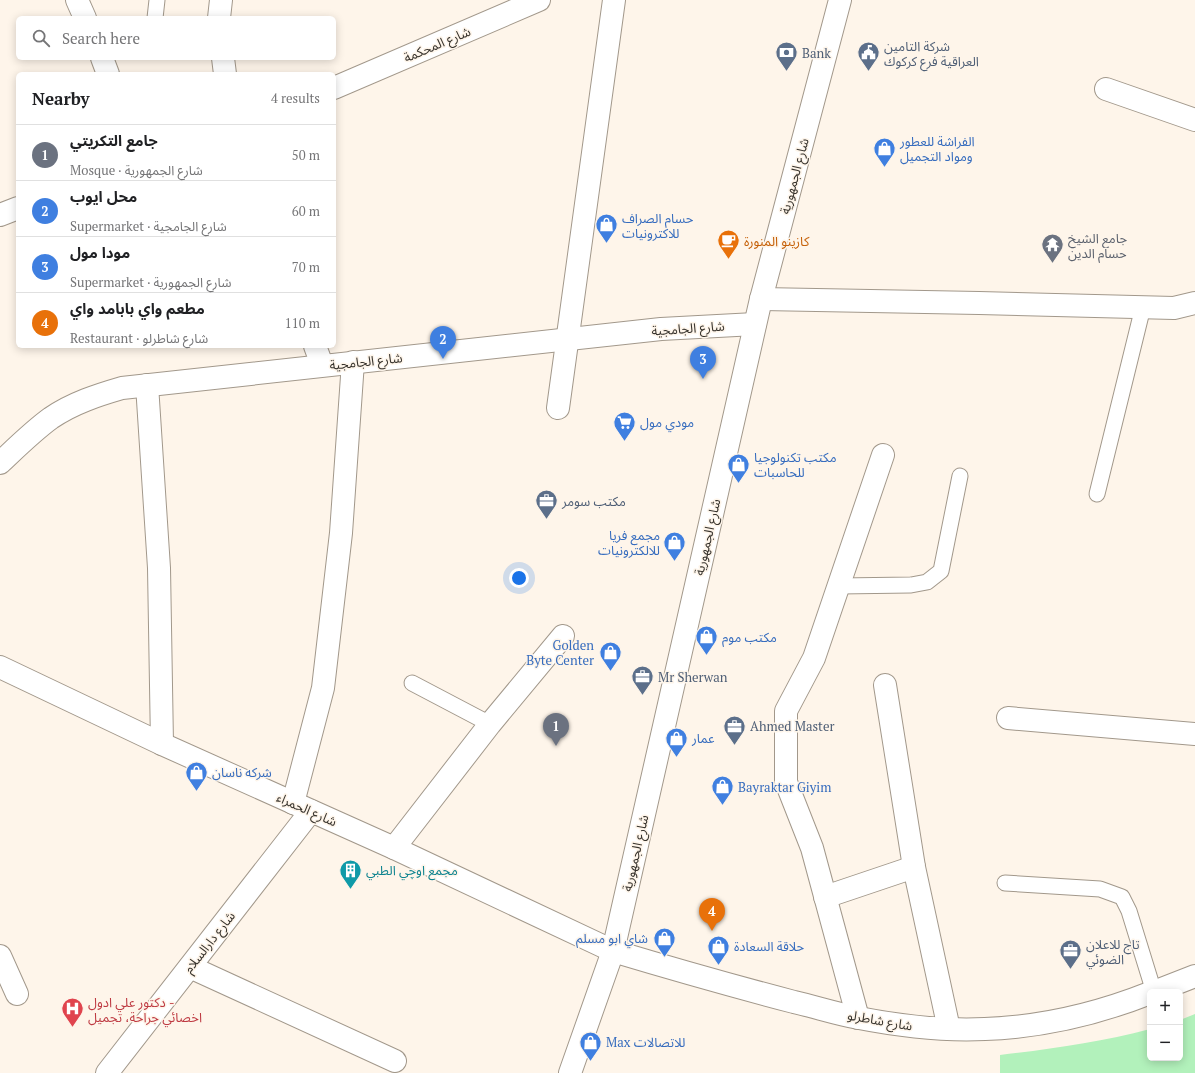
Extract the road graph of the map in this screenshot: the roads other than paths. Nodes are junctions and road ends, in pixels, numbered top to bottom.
1 (77, 0) edge
2 (157, 0) edge
3 (221, 0) edge
4 (539, 0) edge
5 (614, 0) edge
6 (840, 0) edge
7 (84, 16) edge
8 (155, 16) edge
9 (219, 16) edge
10 (103, 60) edge
11 (223, 60) edge
12 (107, 72) edge
13 (225, 72) edge
14 (336, 87) edge
15 (1106, 89) dead end
16 (1195, 120) edge
17 (16, 209) edge
18 (0, 215) edge
19 (761, 299) junction
20 (1195, 303) edge
21 (1143, 307) junction
22 (755, 324) junction
23 (569, 339) junction
24 (319, 356) edge
25 (353, 362) junction
26 (148, 385) junction
27 (558, 408) dead end
28 (883, 455) dead end
29 (0, 463) edge
30 (960, 476) dead end
31 (1097, 494) dead end
32 (839, 586) junction
33 (562, 636) dead end
34 (0, 667) edge
35 (412, 684) dead end
36 (885, 685) dead end
37 (1008, 718) dead end
38 (490, 724) junction
39 (1195, 734) edge
40 (162, 744) junction
41 (302, 807) junction
42 (394, 848) junction
43 (914, 867) junction
44 (1006, 882) dead end
45 (825, 897) junction
46 (613, 951) junction
47 (0, 956) edge
48 (190, 967) junction
49 (1195, 976) edge
50 (1153, 989) edge
51 (1162, 989) edge
52 (17, 994) dead end
53 (1147, 995) edge
54 (858, 1018) junction
55 (949, 1029) junction
56 (394, 1061) dead end
57 (106, 1073) edge
58 (570, 1073) edge

1 - 7 street
2 - 8 lane
3 - 9 street
4 - 14 street, شارع المحكمة
5 - 23 street
6 - 19 street, شارع الجمهورية
10 - 12 street
11 - 13 street
15 - 16 street
17 - 18 street
19 - 21 street
19 - 22 street, شارع الجمهورية
20 - 21 street
21 - 31 lane
22 - 23 street, شارع الجامجية
22 - 46 street, شارع الجمهورية
23 - 25 street, شارع الجامجية
23 - 27 street
24 - 25 street, شارع الجامجية
24 - 26 street, شارع الجامجية
25 - 41 street
26 - 29 street, شارع الجامجية
26 - 40 street
28 - 32 street
30 - 32 lane
32 - 45 street
33 - 38 street
34 - 40 street, شارع الحمراء
35 - 38 lane
36 - 43 street
37 - 39 street
38 - 42 street
40 - 41 street, شارع الحمراء
41 - 42 street, شارع الحمراء
41 - 48 street, شارع دارالسلام
42 - 46 street, شارع الحمراء
43 - 45 street
43 - 55 street
44 - 50 lane
45 - 54 street
46 - 54 street, شارع شاطرلو
46 - 58 street, شارع الجمهورية
47 - 52 street
48 - 56 street
48 - 57 street, شارع دارالسلام
49 - 51 street
53 - 55 street, شارع شاطرلو
54 - 55 street, شارع شاطرلو

